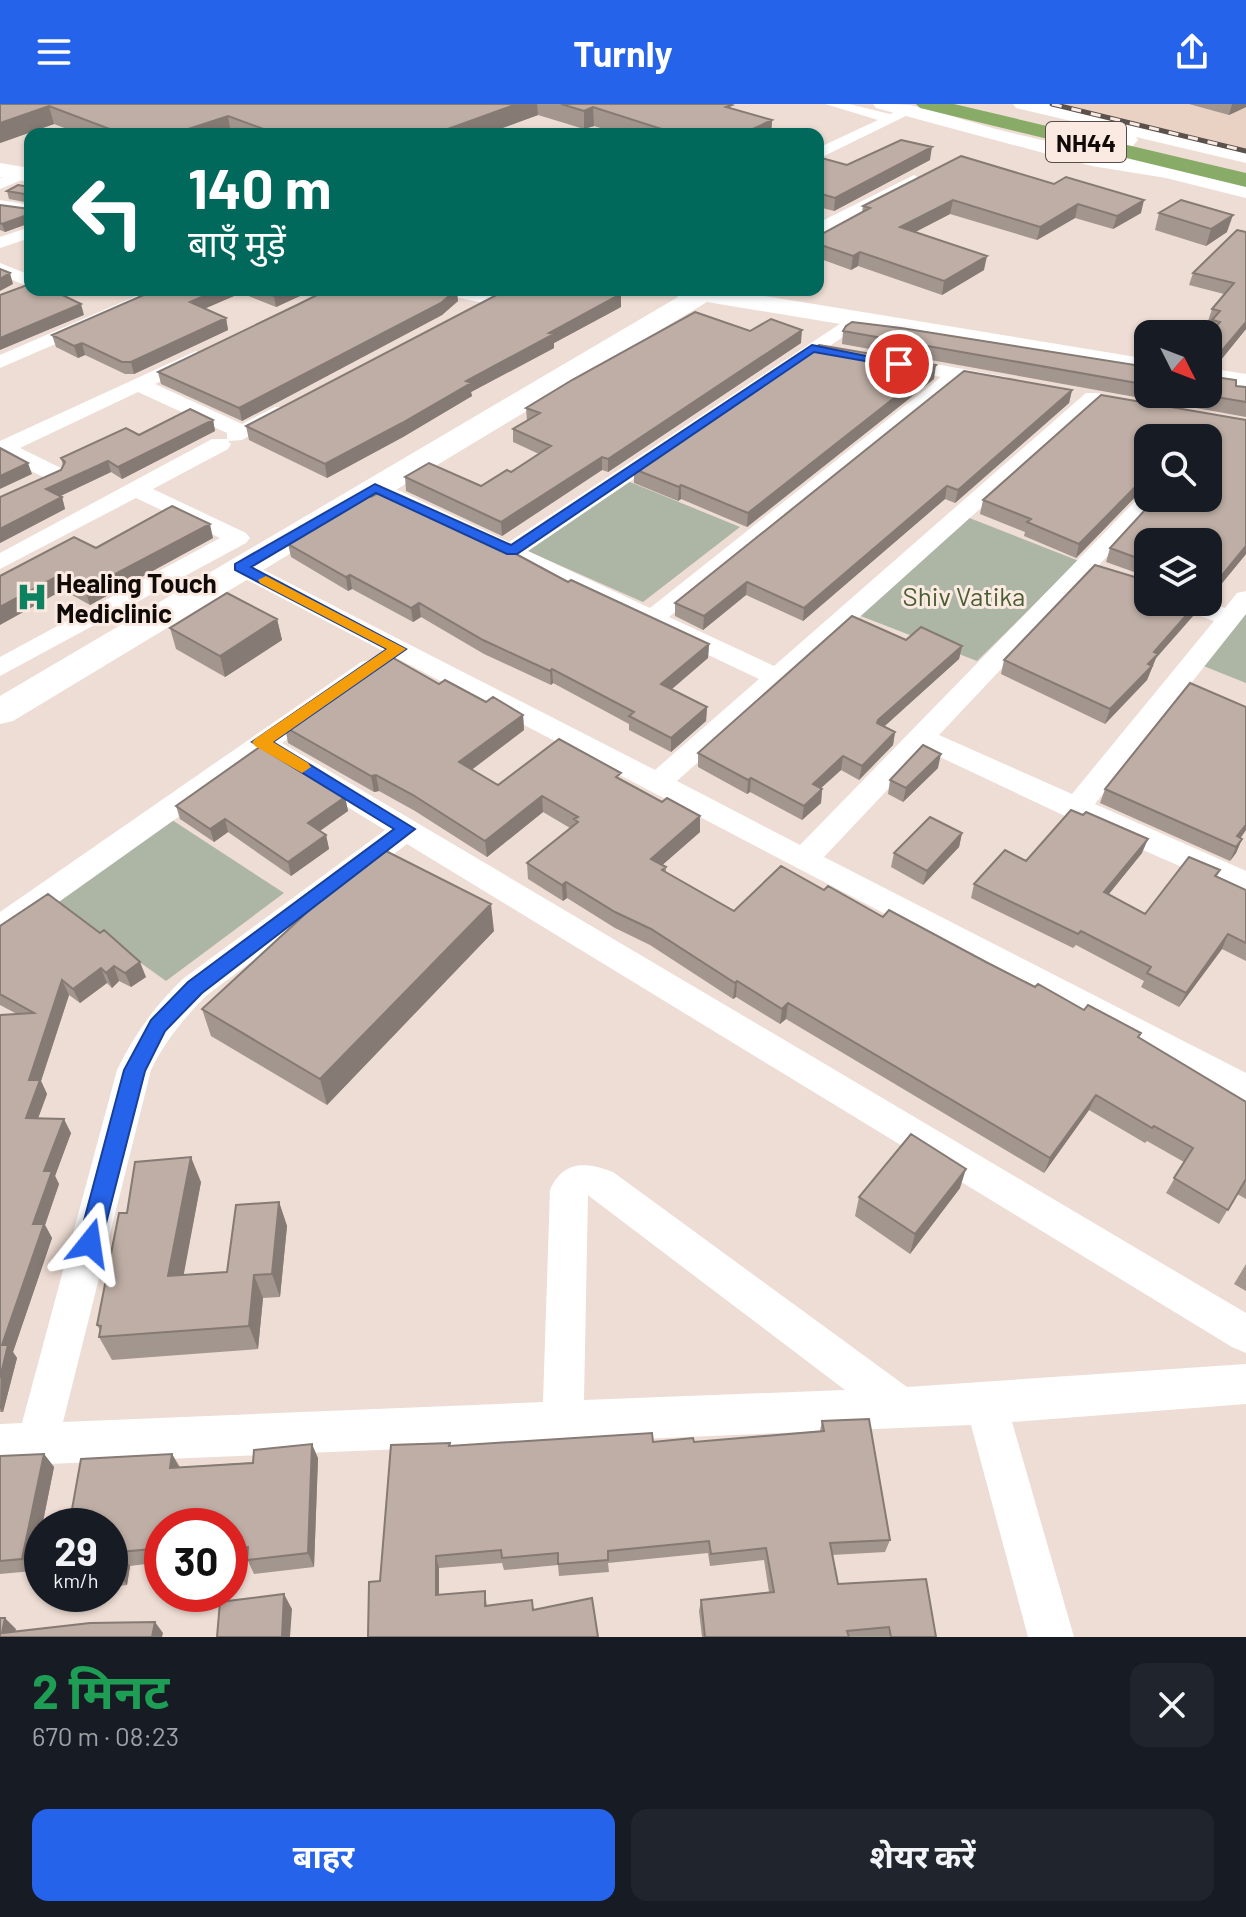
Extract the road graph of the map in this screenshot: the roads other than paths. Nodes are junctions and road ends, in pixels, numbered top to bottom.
1 (832, 104) edge
2 (988, 104) edge
3 (1023, 104) edge
4 (909, 108) edge
5 (950, 122) junction
6 (1108, 124) junction
7 (1053, 149) junction
8 (824, 151) edge
9 (1246, 156) edge
10 (1246, 165) edge
11 (0, 170) edge
12 (24, 174) edge
13 (928, 174) edge
14 (24, 176) edge
15 (1246, 180) edge
16 (0, 184) edge
17 (1246, 191) edge
18 (0, 205) edge
19 (24, 209) edge
20 (824, 229) edge
21 (24, 234) edge
22 (0, 243) edge
23 (0, 268) edge
24 (24, 281) edge
25 (24, 287) edge
26 (10, 295) edge
27 (151, 296) edge
28 (498, 296) edge
29 (689, 296) edge
30 (724, 296) edge
31 (78, 303) edge
32 (465, 314) edge
33 (106, 315) junction
34 (855, 320) junction
35 (812, 348) junction
36 (209, 351) edge
37 (841, 354) edge
38 (870, 359) edge
39 (0, 362) edge
40 (1134, 365) edge
41 (957, 374) junction
42 (1222, 378) edge
43 (1246, 382) edge
44 (138, 384) junction
45 (1017, 384) edge
46 (1062, 392) edge
47 (297, 403) edge
48 (232, 437) junction
49 (2, 449) edge
50 (27, 487) edge
51 (375, 488) junction
52 (136, 489) junction
53 (1141, 512) edge
54 (512, 551) junction
55 (0, 562) edge
56 (240, 567) junction
57 (1238, 608) edge
58 (654, 617) junction
59 (398, 649) junction
60 (0, 670) edge
61 (778, 678) junction
62 (38, 689) junction
63 (0, 712) edge
64 (921, 737) junction
65 (261, 742) junction
66 (658, 783) junction
67 (1075, 809) junction
68 (407, 829) junction
69 (804, 859) junction
70 (1246, 884) edge
71 (0, 928) edge
72 (1246, 1089) edge
73 (1246, 1334) edge
74 (1246, 1384) edge
75 (986, 1404) junction
76 (902, 1408) junction
77 (563, 1422) junction
78 (19, 1444) edge
79 (1051, 1637) edge

1 - 4 street
2 - 10 highway, NH44
3 - 6 street
4 - 5 street
4 - 8 street
4 - 15 highway, NH44
5 - 7 street
5 - 7 street
6 - 7 street
6 - 9 street
7 - 17 street
11 - 12 street
13 - 20 street
14 - 16 street
18 - 19 street
21 - 22 street
23 - 24 street
25 - 26 street
27 - 33 street
28 - 32 street
29 - 51 street
30 - 34 street
31 - 33 street
33 - 39 street
34 - 35 street
34 - 40 street
35 - 37 street
35 - 54 street
36 - 44 street
38 - 41 street
41 - 45 street
41 - 58 street
42 - 43 street
44 - 48 street
44 - 49 street
46 - 61 street
47 - 48 street
48 - 52 street
49 - 50 street
51 - 54 street
51 - 56 street
52 - 55 street
52 - 60 street
53 - 64 street
54 - 58 street
56 - 59 street
56 - 62 street
57 - 67 street
58 - 61 street
59 - 65 street
59 - 66 street
60 - 62 street
61 - 66 street
62 - 63 street
64 - 67 street
64 - 69 street
65 - 68 street
65 - 71 street
66 - 69 street
67 - 70 street
68 - 73 street
68 - 78 street
69 - 72 street
74 - 75 street
75 - 76 street
75 - 79 street
76 - 77 street
76 - 77 street
77 - 78 street

